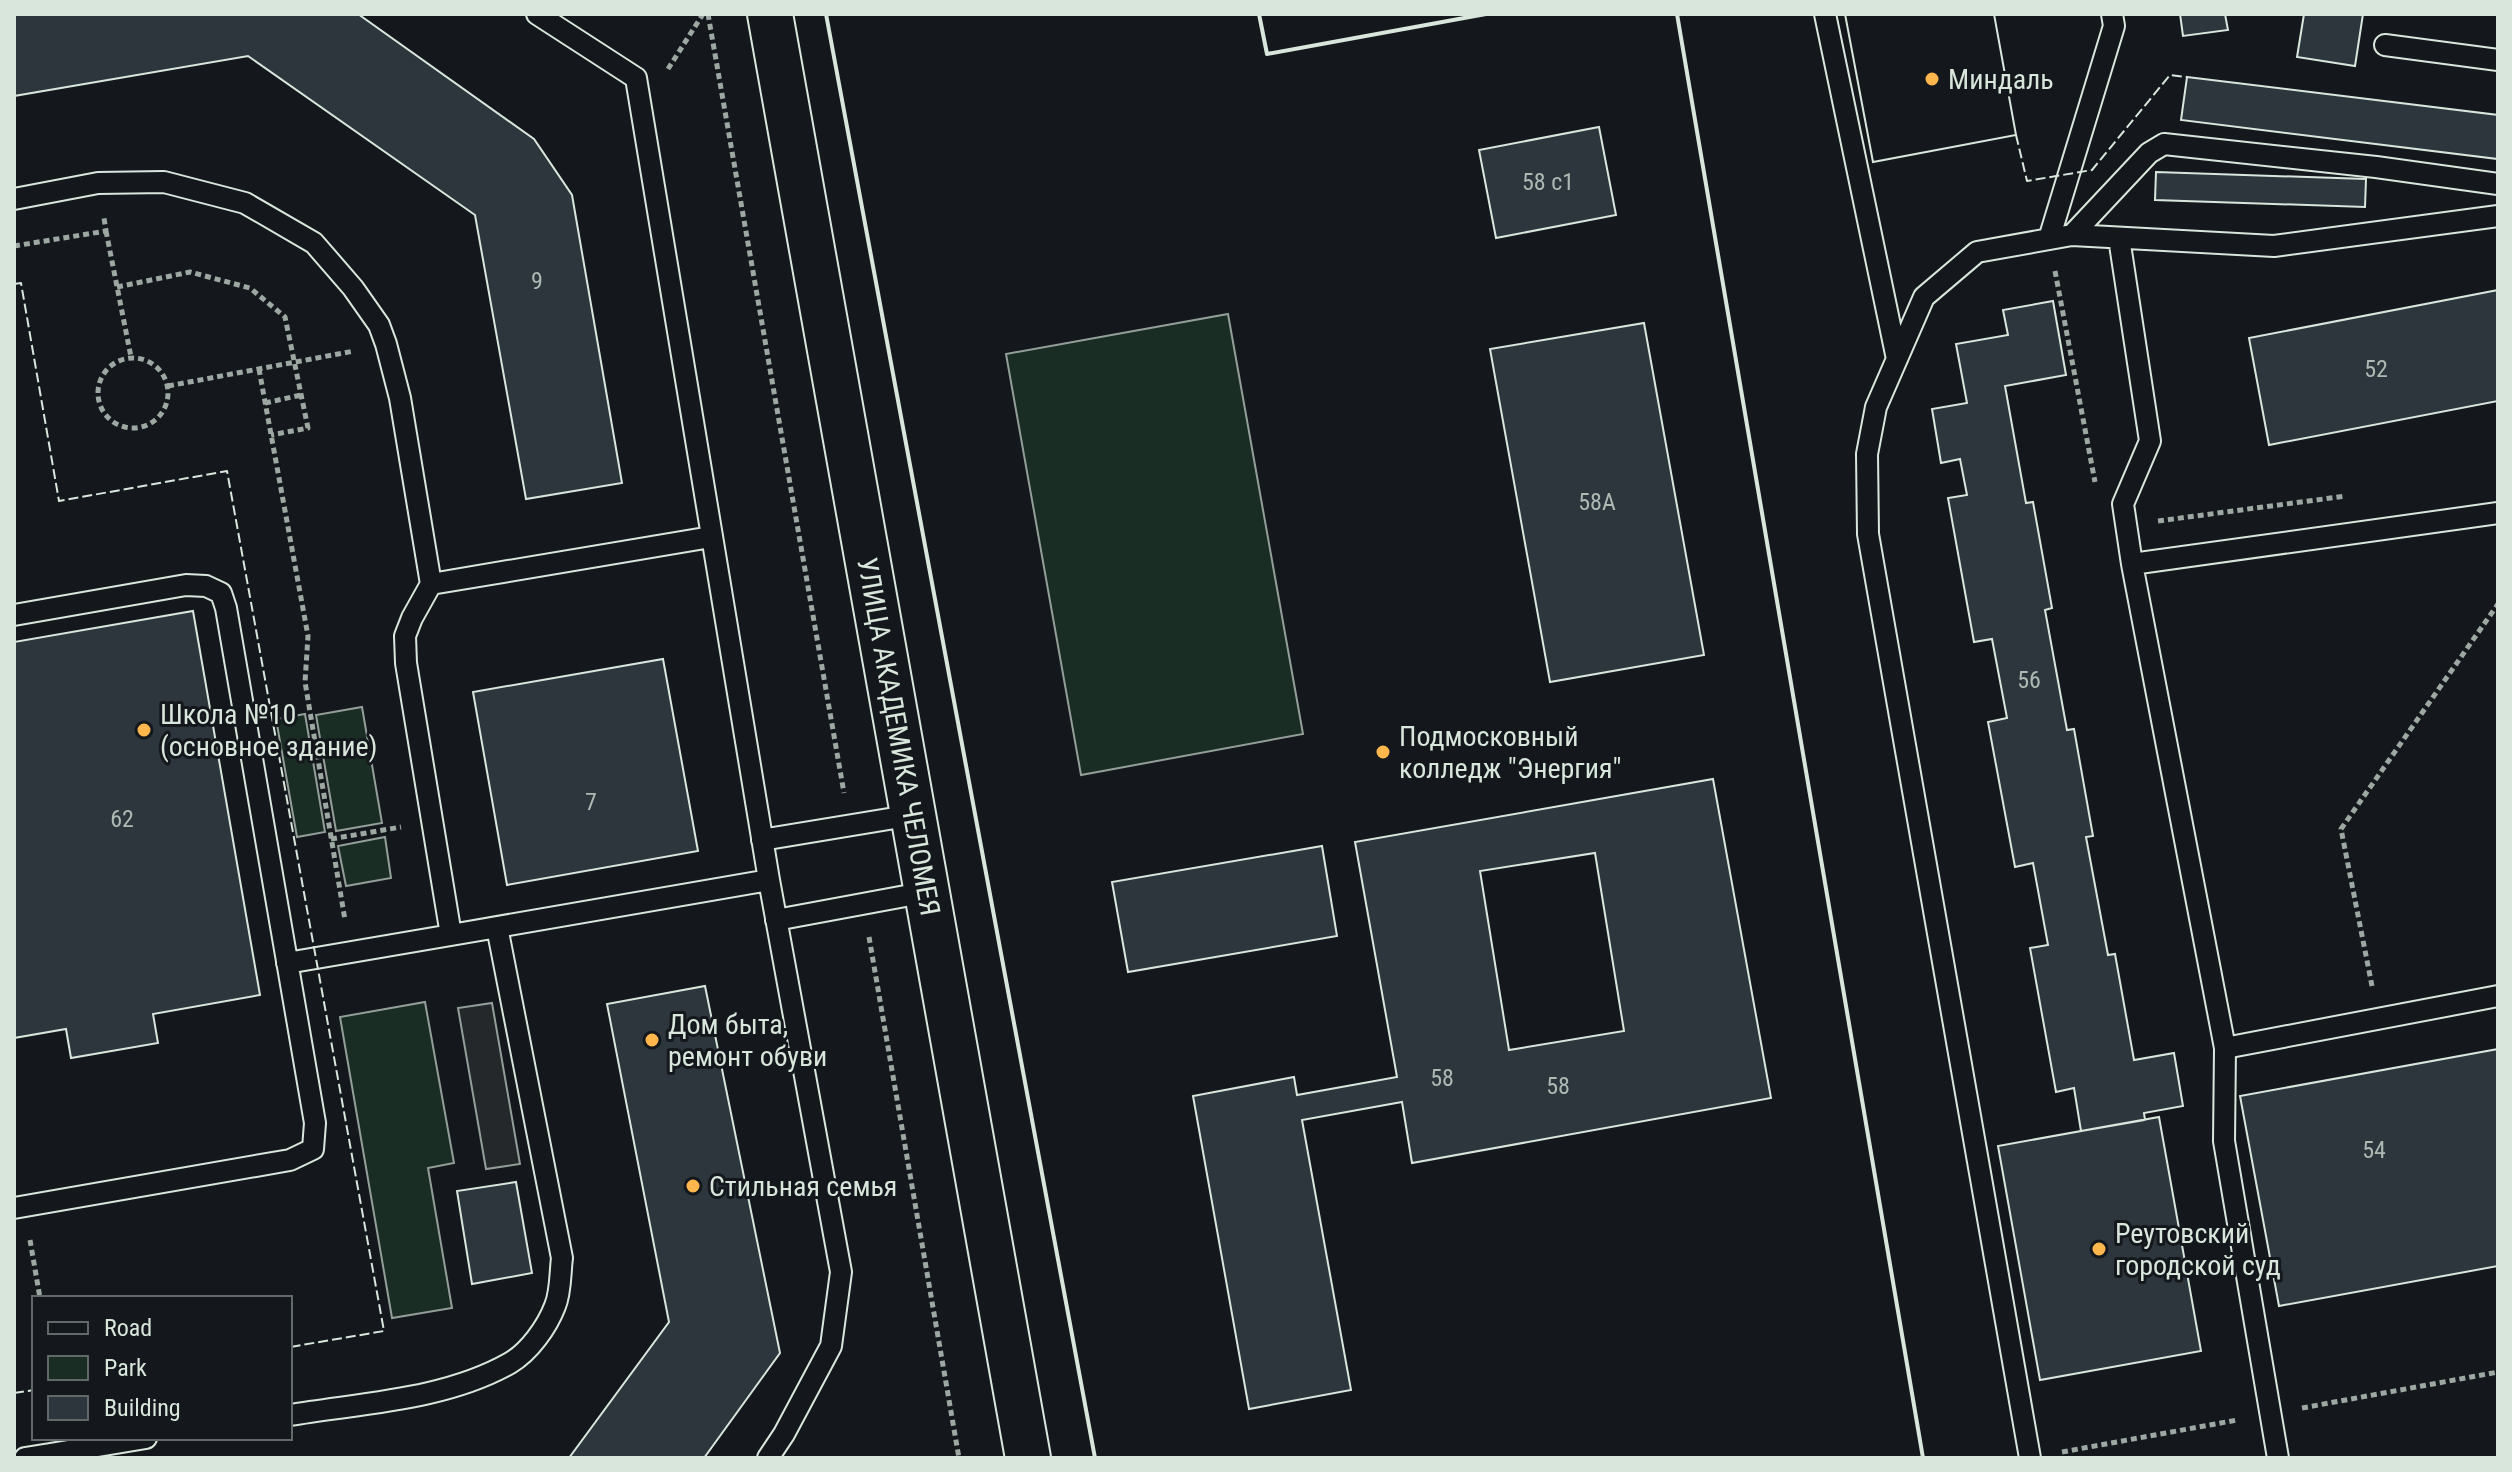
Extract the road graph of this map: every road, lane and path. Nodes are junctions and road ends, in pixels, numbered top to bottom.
1 (537, 14) edge
2 (706, 14) edge
3 (770, 14) edge
4 (1825, 14) edge
5 (2112, 14) edge
6 (2385, 45) dead end
7 (2498, 60) edge
8 (641, 110) junction
9 (98, 183) junction
10 (2498, 184) edge
11 (14, 199) edge
12 (2498, 216) edge
13 (106, 231) junction
14 (2072, 235) junction
15 (2119, 238) junction
16 (2049, 239) junction
17 (14, 246) edge
18 (117, 287) junction
19 (386, 344) junction
20 (131, 357) junction
21 (1897, 359) junction
22 (294, 362) junction
23 (259, 369) junction
24 (168, 386) junction
25 (301, 395) junction
26 (265, 403) junction
27 (271, 435) junction
28 (2359, 494) dead end
29 (2498, 513) edge
30 (2126, 525) junction
31 (711, 537) junction
32 (2132, 564) junction
33 (431, 584) junction
34 (2498, 604) edge
35 (14, 615) edge
36 (913, 815) junction
37 (432, 821) junction
38 (849, 826) junction
39 (331, 839) junction
40 (762, 840) junction
41 (769, 880) junction
42 (927, 892) junction
43 (864, 904) junction
44 (776, 920) junction
45 (497, 927) junction
46 (451, 935) junction
47 (350, 952) junction
48 (287, 963) junction
49 (2498, 996) edge
50 (2379, 1019) junction
51 (2225, 1048) junction
52 (19, 1207) edge
53 (40, 1296) edge
54 (292, 1415) edge
55 (135, 1440) edge
56 (50, 1456) edge
57 (25, 1458) edge
58 (768, 1458) edge
59 (959, 1458) edge
60 (1028, 1458) edge
61 (2030, 1458) edge
62 (2278, 1458) edge

1 - 8 lane
2 - 8 path
2 - 38 path
3 - 36 street, УЛИЦА АКАДЕМИКА ЧЕЛОМЕЯ
4 - 21 lane
5 - 16 lane
6 - 7 lane
8 - 31 lane
9 - 11 lane
9 - 13 path
9 - 19 lane
10 - 14 lane
12 - 15 lane
13 - 17 path
13 - 18 path
14 - 15 lane
14 - 16 lane
15 - 30 lane
16 - 21 lane
18 - 20 path
18 - 22 path
19 - 22 path
19 - 33 lane
20 - 24 path
20 - 24 path
21 - 61 lane
22 - 23 path
22 - 25 path
23 - 24 path
23 - 26 path
25 - 26 path
25 - 27 path
26 - 27 path
27 - 39 path
28 - 30 path
29 - 32 lane
30 - 32 lane
31 - 33 lane
31 - 40 lane
32 - 51 lane
33 - 37 lane
34 - 50 path
35 - 48 lane
36 - 38 lane
36 - 42 street, УЛИЦА АКАДЕМИКА ЧЕЛОМЕЯ
37 - 39 path
37 - 46 lane
38 - 40 lane
39 - 47 path
40 - 41 lane
41 - 44 lane
41 - 45 lane
42 - 43 lane
42 - 60 street, УЛИЦА АКАДЕМИКА ЧЕЛОМЕЯ
43 - 44 lane
43 - 59 path
44 - 58 lane
45 - 46 lane
45 - 54 lane
46 - 47 lane
47 - 48 lane
48 - 52 lane
49 - 50 lane
50 - 51 lane
51 - 62 lane
52 - 53 path
55 - 56 lane
56 - 57 lane

